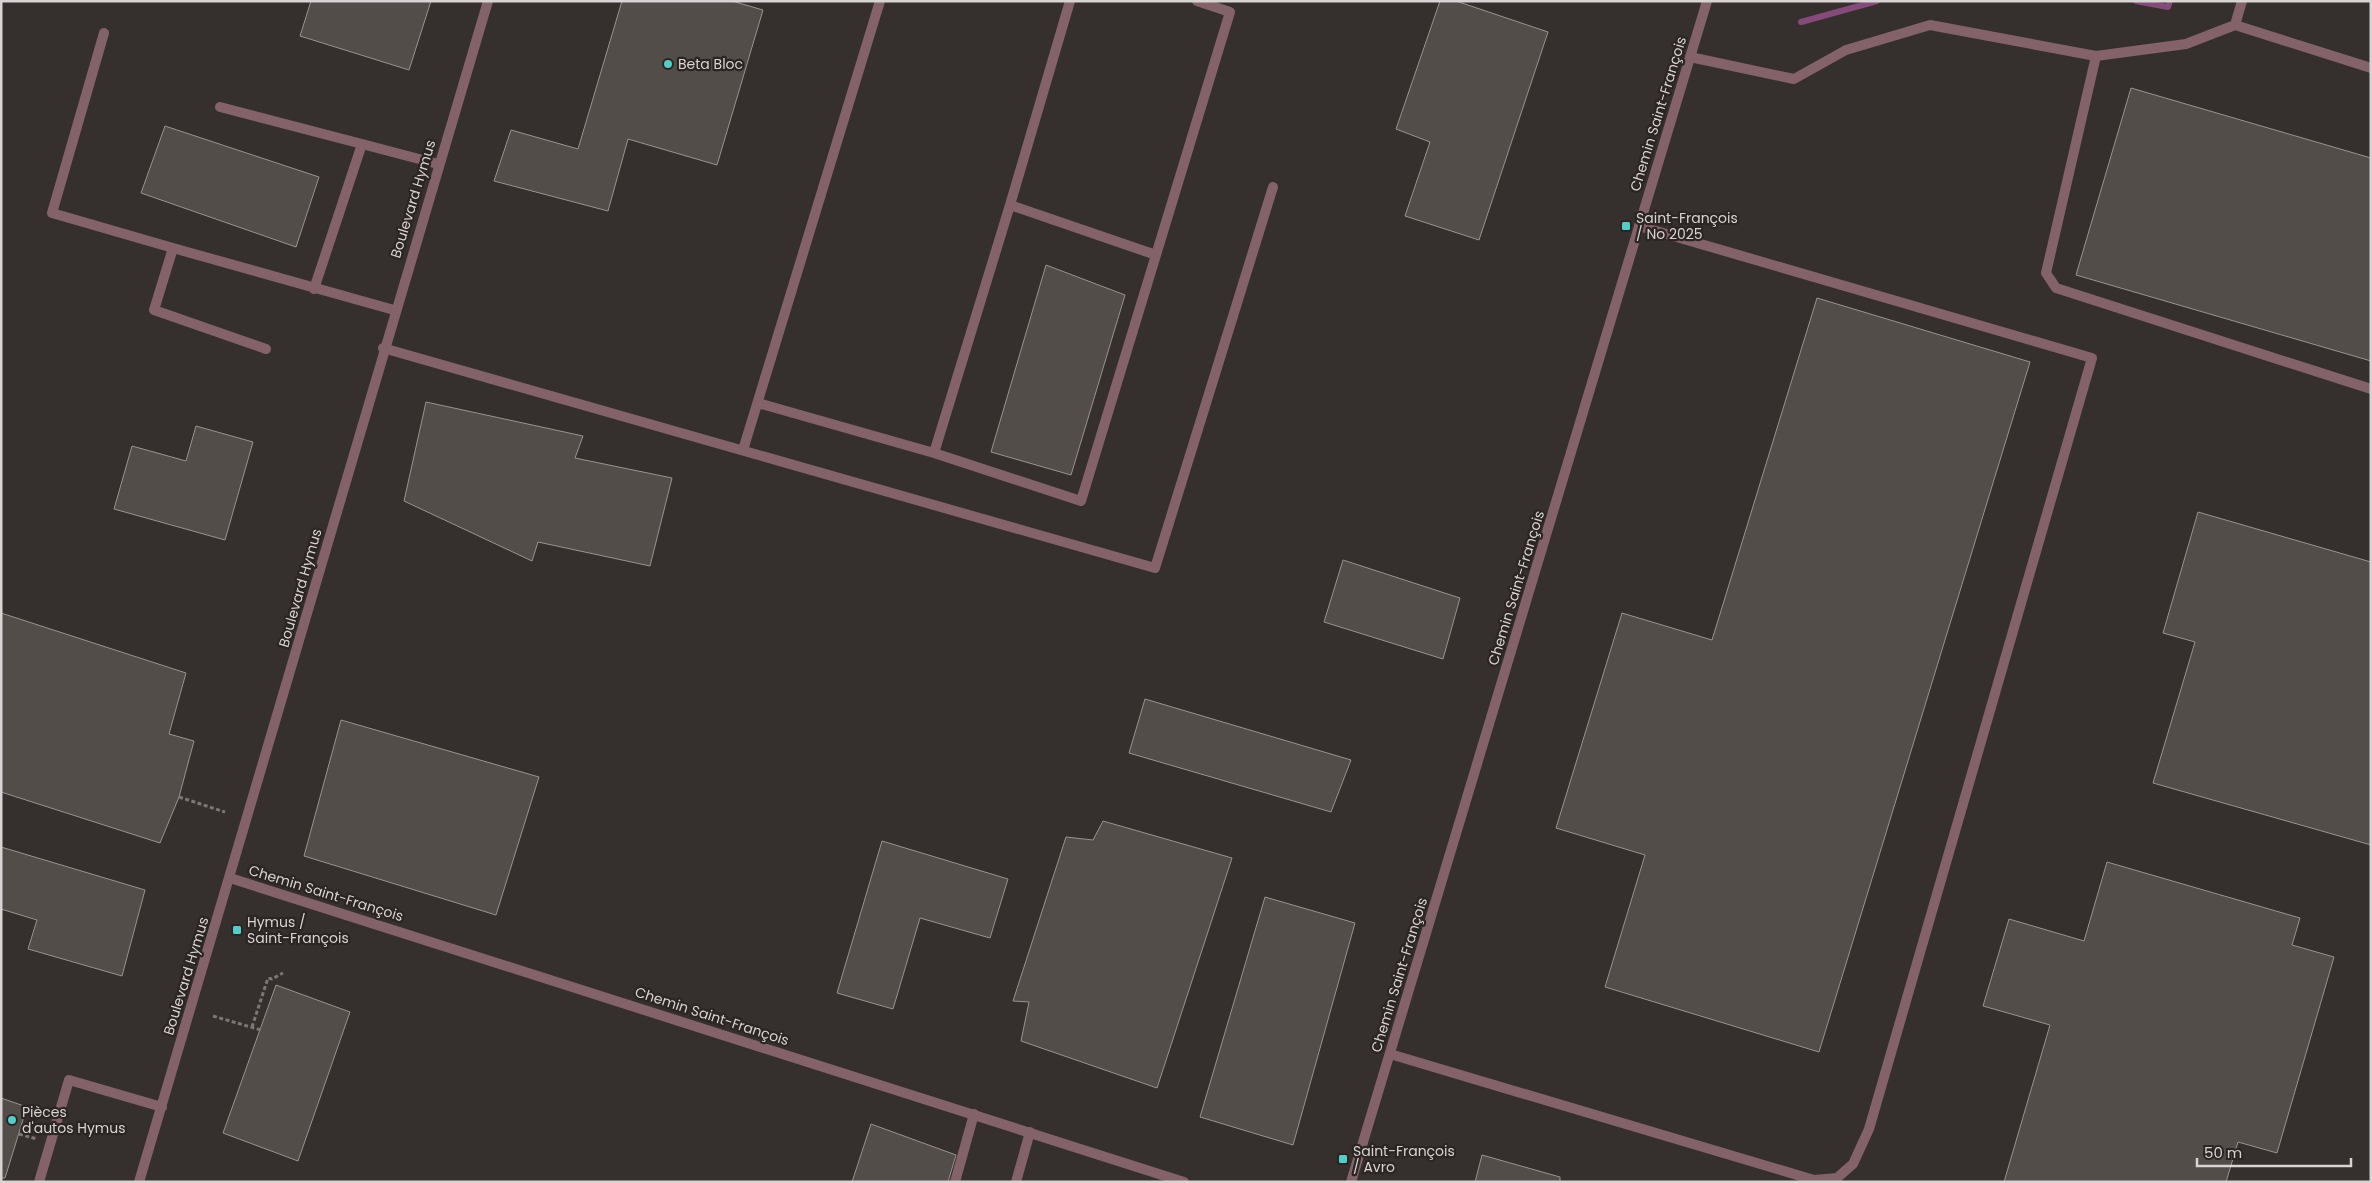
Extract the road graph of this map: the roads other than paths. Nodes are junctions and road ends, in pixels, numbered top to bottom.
1 (488, 1) edge
2 (880, 1) edge
3 (1070, 1) edge
4 (1197, 1) edge
5 (1707, 1) edge
6 (2242, 1) edge
7 (2235, 25) junction
8 (104, 33) dead end
9 (2096, 56) junction
10 (1690, 57) junction
11 (2371, 68) edge
12 (220, 107) dead end
13 (362, 144) junction
14 (438, 164) junction
15 (1273, 187) dead end
16 (1010, 205) junction
17 (1639, 226) junction
18 (173, 248) junction
19 (1156, 255) junction
20 (314, 288) junction
21 (394, 310) junction
22 (383, 348) junction
23 (266, 349) dead end
24 (2371, 389) edge
25 (758, 403) junction
26 (743, 450) junction
27 (934, 453) junction
28 (230, 878) junction
29 (1390, 1054) junction
30 (162, 1107) junction
31 (974, 1114) junction
32 (1030, 1132) junction
33 (39, 1182) edge
34 (139, 1182) edge
35 (955, 1182) edge
36 (1016, 1182) edge
37 (1184, 1182) edge
38 (1351, 1182) edge

1 - 14 street, Boulevard Hymus
2 - 25 street
3 - 16 street
4 - 19 street
5 - 10 street, Chemin Saint-François
6 - 7 street
7 - 9 street
7 - 11 street
8 - 18 street
9 - 10 street
9 - 24 street
10 - 17 street, Chemin Saint-François
12 - 13 street
13 - 14 street
13 - 20 street
14 - 21 street, Boulevard Hymus
15 - 26 street
16 - 19 street
16 - 27 street
17 - 29 street, Chemin Saint-François
17 - 29 street
18 - 20 street
18 - 23 street
19 - 27 street
20 - 21 street
21 - 22 street, Boulevard Hymus
22 - 26 street
22 - 28 street, Boulevard Hymus
25 - 26 street
25 - 27 street
28 - 30 street, Boulevard Hymus
28 - 31 street, Chemin Saint-François
29 - 38 street, Chemin Saint-François
30 - 33 street
30 - 34 street, Boulevard Hymus
31 - 32 street, Chemin Saint-François
31 - 35 street
32 - 36 street
32 - 37 street, Chemin Saint-François

